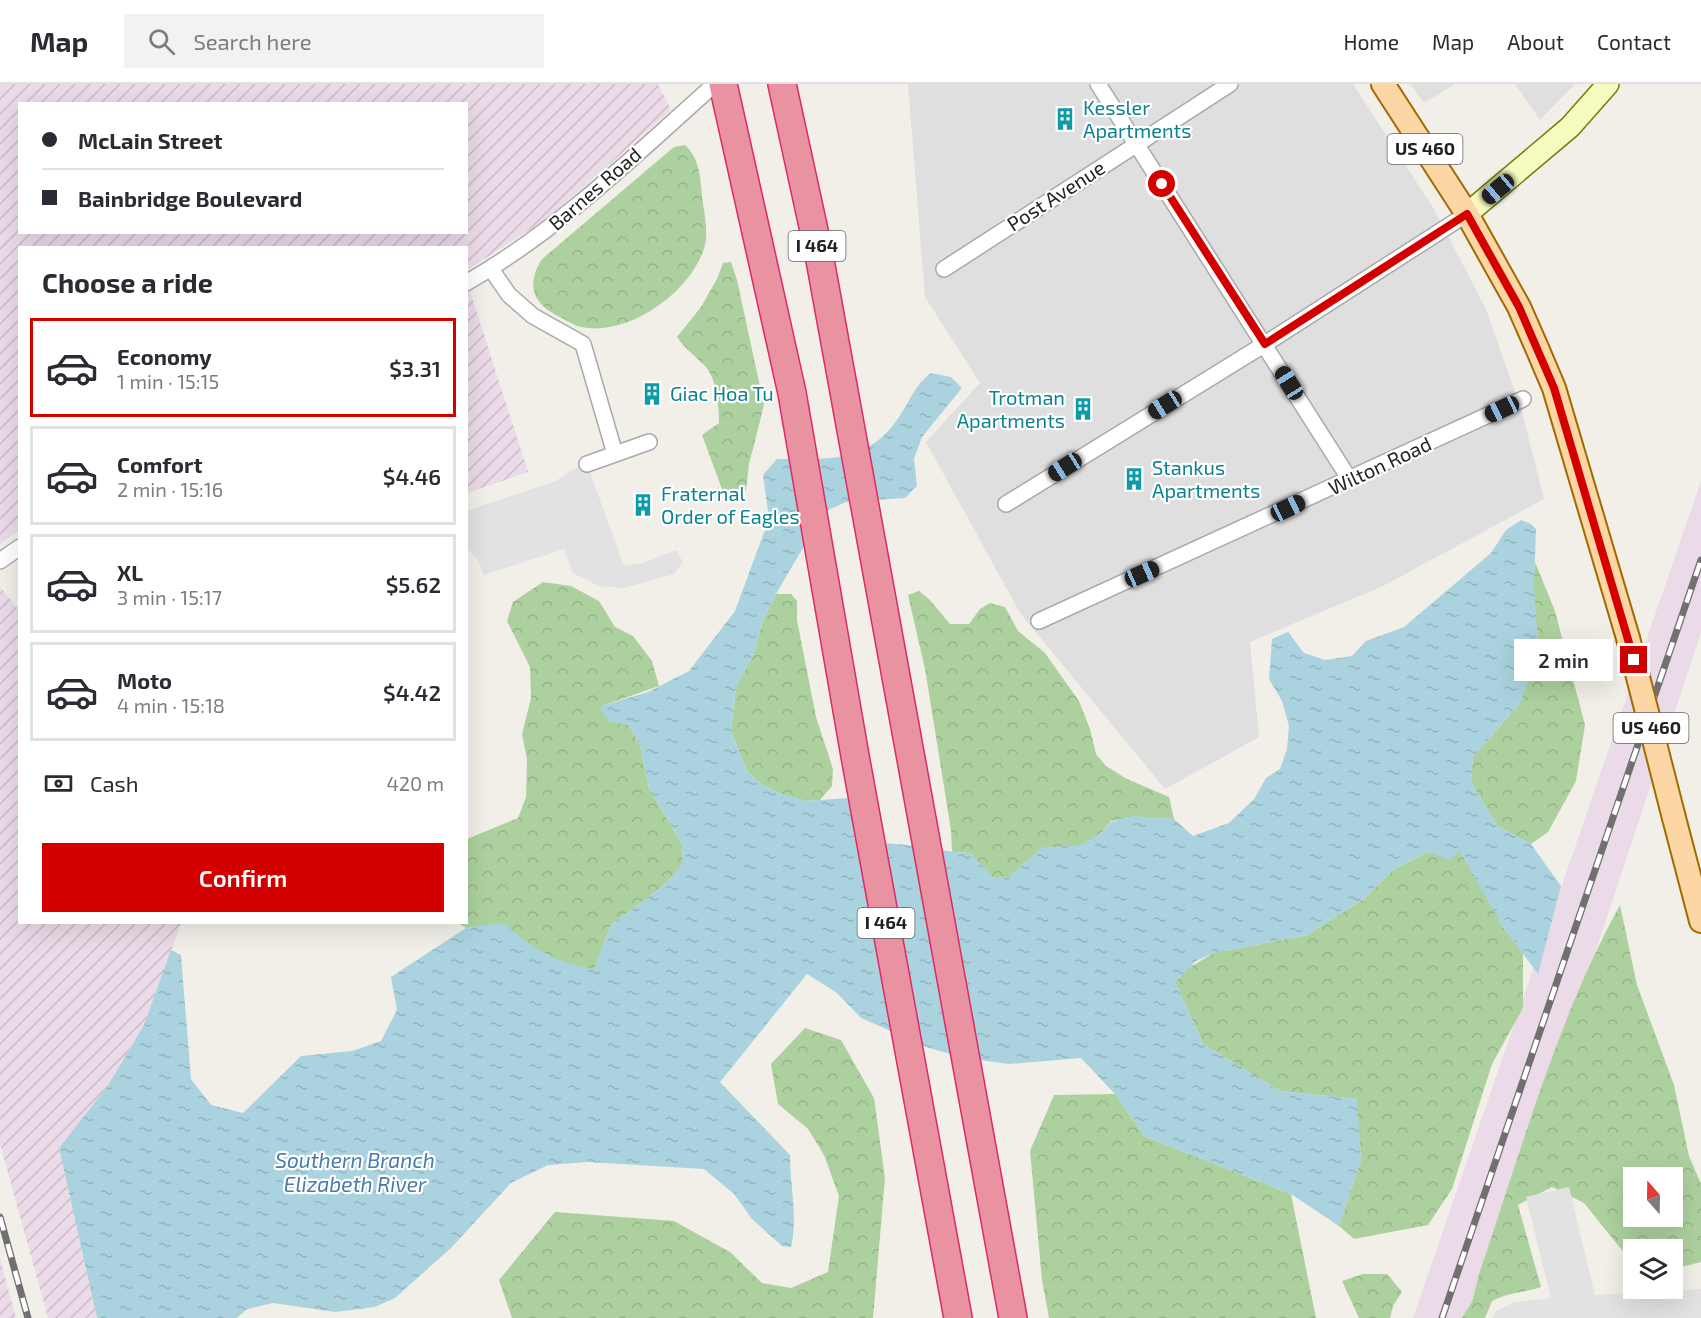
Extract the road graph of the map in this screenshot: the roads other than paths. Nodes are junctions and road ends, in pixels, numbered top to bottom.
1 (715, 84) edge
2 (723, 84) edge
3 (782, 84) edge
4 (1098, 84) edge
5 (1230, 84) edge
6 (1383, 84) edge
7 (1608, 84) edge
8 (1136, 144) junction
9 (1467, 214) junction
10 (491, 269) junction
11 (944, 270) dead end
12 (468, 282) edge
13 (1265, 344) junction
14 (1523, 399) dead end
15 (649, 442) dead end
16 (615, 454) junction
17 (587, 464) dead end
18 (1350, 480) junction
19 (1006, 504) dead end
20 (18, 548) edge
21 (0, 561) edge
22 (1039, 621) dead end
23 (1701, 921) edge
24 (958, 1318) edge
25 (1013, 1318) edge

1 - 10 street, Barnes Road
2 - 24 highway, I 464
3 - 25 highway, I 464
4 - 8 street
5 - 8 street, Post Avenue
6 - 9 main road, US 460
7 - 9 street
8 - 11 street, Post Avenue
8 - 13 street
9 - 13 street
9 - 23 main road, US 460, bridge
10 - 12 street, Barnes Road
10 - 16 street
13 - 18 street
13 - 19 street
14 - 18 street, Wilton Road
15 - 16 street
16 - 17 street
18 - 22 street, Wilton Road
20 - 21 street

